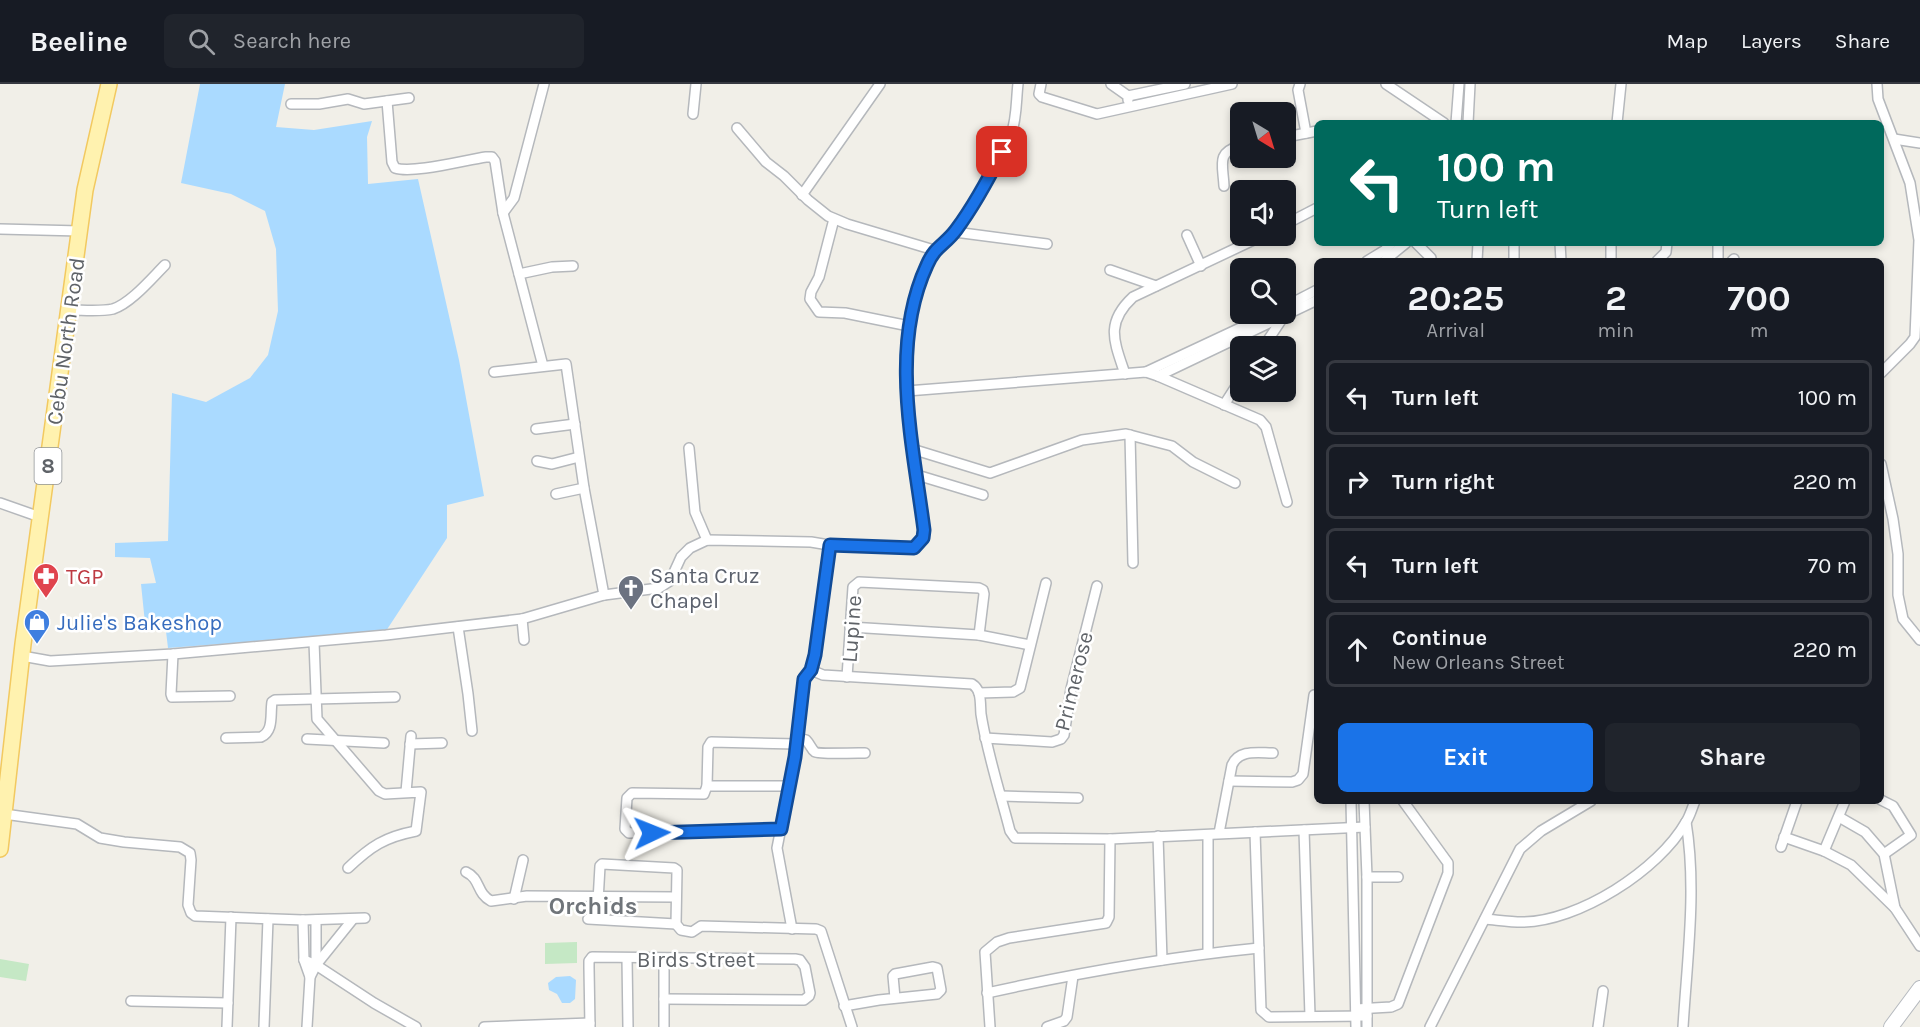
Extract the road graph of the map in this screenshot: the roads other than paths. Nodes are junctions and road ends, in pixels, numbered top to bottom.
1 (109, 84) edge
2 (544, 84) edge
3 (696, 84) edge
4 (880, 84) edge
5 (1018, 84) edge
6 (1041, 84) edge
7 (1111, 84) edge
8 (1185, 84) edge
9 (1232, 84) edge
10 (1300, 84) edge
11 (1386, 84) edge
12 (1459, 84) edge
13 (1470, 84) edge
14 (1621, 84) edge
15 (1877, 84) edge
16 (1128, 96) junction
17 (409, 98) dead end
18 (387, 101) junction
19 (291, 104) dead end
20 (1129, 107) junction
21 (693, 114) dead end
22 (1440, 120) edge
23 (1456, 120) edge
24 (1468, 120) edge
25 (1617, 120) edge
26 (737, 128) dead end
27 (1314, 132) edge
28 (1306, 133) junction
29 (1296, 135) edge
30 (1894, 140) junction
31 (1920, 143) edge
32 (1230, 148) edge
33 (1224, 186) dead end
34 (802, 195) junction
35 (1314, 210) edge
36 (503, 213) junction
37 (834, 219) junction
38 (1296, 219) edge
39 (0, 229) edge
40 (80, 231) junction
41 (955, 232) junction
42 (1187, 235) dead end
43 (1920, 240) edge
44 (1047, 244) dead end
45 (1242, 246) edge
46 (1389, 246) edge
47 (1402, 246) edge
48 (1419, 246) edge
49 (934, 250) junction
50 (1372, 258) edge
51 (1388, 258) edge
52 (1431, 258) dead end
53 (165, 265) dead end
54 (573, 266) dead end
55 (1201, 266) junction
56 (1110, 270) dead end
57 (519, 274) junction
58 (1156, 286) junction
59 (1314, 292) edge
60 (1296, 301) edge
61 (1314, 301) edge
62 (1296, 309) edge
63 (69, 310) junction
64 (1249, 324) edge
65 (1265, 324) edge
66 (909, 326) junction
67 (543, 366) junction
68 (1884, 370) edge
69 (494, 372) dead end
70 (1146, 372) junction
71 (1125, 374) junction
72 (1158, 376) junction
73 (907, 390) junction
74 (1230, 396) edge
75 (1224, 405) junction
76 (574, 424) junction
77 (536, 429) dead end
78 (1130, 435) junction
79 (689, 448) dead end
80 (912, 449) junction
81 (579, 457) junction
82 (537, 461) dead end
83 (916, 475) junction
84 (1884, 478) edge
85 (1235, 483) dead end
86 (584, 488) junction
87 (556, 494) dead end
88 (983, 495) dead end
89 (1287, 502) dead end
90 (0, 503) edge
91 (40, 517) junction
92 (1884, 517) edge
93 (1893, 519) junction
94 (707, 540) junction
95 (830, 545) junction
96 (1133, 563) dead end
97 (1046, 583) dead end
98 (1097, 586) dead end
99 (604, 595) junction
100 (522, 619) junction
101 (458, 627) junction
102 (850, 627) junction
103 (980, 635) junction
104 (524, 640) dead end
105 (1920, 640) edge
106 (314, 642) junction
107 (1030, 645) junction
108 (173, 654) junction
109 (22, 656) junction
110 (811, 670) junction
111 (848, 677) junction
112 (979, 693) junction
113 (1314, 695) dead end
114 (230, 696) dead end
115 (395, 697) dead end
116 (316, 698) junction
117 (471, 731) dead end
118 (226, 738) dead end
119 (985, 738) junction
120 (307, 739) dead end
121 (334, 740) junction
122 (797, 741) junction
123 (384, 743) dead end
124 (442, 743) dead end
125 (865, 753) dead end
126 (1273, 753) dead end
127 (1229, 781) junction
128 (707, 786) junction
129 (789, 786) junction
130 (406, 792) junction
131 (1001, 796) junction
132 (1077, 798) dead end
133 (1884, 802) edge
134 (1351, 804) edge
135 (1364, 804) edge
136 (1405, 804) edge
137 (1586, 804) edge
138 (1694, 804) edge
139 (1796, 804) edge
140 (1844, 804) edge
141 (4, 814) junction
142 (1839, 817) junction
143 (1686, 822) junction
144 (1365, 827) junction
145 (1352, 828) junction
146 (781, 829) junction
147 (1304, 830) junction
148 (1255, 832) junction
149 (1219, 833) junction
150 (1208, 834) junction
151 (1158, 836) junction
152 (1110, 839) junction
153 (0, 849) edge
154 (1824, 851) junction
155 (1884, 854) junction
156 (523, 860) dead end
157 (348, 868) dead end
158 (466, 872) dead end
159 (1367, 877) junction
160 (1398, 877) dead end
161 (675, 897) junction
162 (598, 898) junction
163 (514, 899) junction
164 (1895, 908) junction
165 (231, 918) junction
166 (364, 918) dead end
167 (268, 919) junction
168 (353, 919) junction
169 (1485, 919) junction
170 (303, 920) junction
171 (316, 920) junction
172 (676, 924) junction
173 (792, 930) junction
174 (1920, 946) edge
175 (1259, 948) junction
176 (1208, 953) junction
177 (627, 958) junction
178 (664, 959) junction
179 (304, 960) junction
180 (1162, 960) junction
181 (316, 965) junction
182 (1073, 976) junction
183 (310, 977) junction
184 (1920, 988) edge
185 (1602, 991) dead end
186 (987, 993) junction
187 (895, 998) junction
188 (664, 999) junction
189 (131, 1001) dead end
190 (228, 1002) junction
191 (844, 1006) junction
192 (1356, 1012) junction
193 (1367, 1012) junction
194 (1310, 1016) junction
195 (1328, 1016) junction
196 (1278, 1022) edge
197 (590, 1025) edge
198 (227, 1027) edge
199 (264, 1027) edge
200 (307, 1027) edge
201 (417, 1027) edge
202 (484, 1027) edge
203 (628, 1027) edge
204 (664, 1027) edge
205 (852, 1027) edge
206 (990, 1027) edge
207 (1047, 1027) edge
208 (1329, 1027) edge
209 (1356, 1027) edge
210 (1367, 1027) edge
211 (1430, 1027) edge
212 (1599, 1027) edge
213 (1683, 1027) edge
214 (1891, 1027) edge

1 - 40 main road, Cebu North Road / 8
2 - 36 street
3 - 21 street
4 - 34 street
5 - 41 street
6 - 20 street
7 - 16 street
8 - 16 street
9 - 20 street
10 - 28 street
11 - 22 street
12 - 23 street
13 - 24 street
14 - 25 street
15 - 30 street
16 - 20 street
17 - 18 street
18 - 19 street
18 - 36 street
26 - 34 street
27 - 28 street
28 - 29 street
30 - 31 street
30 - 43 street
32 - 33 street
34 - 37 street
35 - 38 street
36 - 57 street
37 - 49 street
37 - 66 street
39 - 40 street
40 - 63 main road, Cebu North Road / 8
41 - 44 street
41 - 49 street
42 - 55 street
43 - 68 street
45 - 55 street
46 - 50 street
47 - 51 street
48 - 52 street
49 - 66 street
53 - 63 street
54 - 57 street
55 - 58 street
56 - 58 street
57 - 67 street
58 - 71 street
59 - 60 street
61 - 62 street
63 - 91 main road, Cebu North Road / 8
64 - 70 street
65 - 72 street
66 - 73 street
67 - 69 street
67 - 76 street
70 - 71 street
70 - 72 street
71 - 73 street
72 - 75 street
73 - 80 street
74 - 75 street
75 - 89 street
76 - 77 street
76 - 81 street
78 - 80 street
78 - 85 street
78 - 96 street
79 - 94 street
80 - 83 street
81 - 82 street
81 - 86 street
83 - 88 street
83 - 95 street
84 - 93 street
86 - 87 street
86 - 99 street
90 - 91 street
91 - 109 main road, Cebu North Road / 8
92 - 93 street
93 - 105 street
94 - 95 street
94 - 99 street
95 - 110 street
97 - 107 street
98 - 119 street, Primerose
99 - 100 street
100 - 101 street
100 - 104 street
101 - 106 street
101 - 117 street
102 - 103 street
102 - 103 street, Lupine
102 - 111 street, Lupine
103 - 107 street
106 - 108 street
106 - 116 street
107 - 112 street
108 - 109 street
108 - 114 street
109 - 141 main road, Cebu North Road / 8
110 - 111 street
110 - 122 street
111 - 112 street
112 - 119 street
113 - 127 street
115 - 116 street
116 - 118 street
116 - 121 street
119 - 131 street
120 - 121 street
121 - 123 street
121 - 130 street
122 - 125 street
122 - 128 street
122 - 129 street
124 - 130 street
126 - 127 street
127 - 149 street
128 - 129 street
128 - 146 street
129 - 146 street
130 - 157 street
131 - 132 street
131 - 152 street
133 - 155 street
134 - 145 street
135 - 144 street
136 - 193 street
137 - 169 street
138 - 143 street
139 - 154 street
140 - 142 street
141 - 153 main road, Cebu North Road / 8
141 - 165 street
142 - 154 street
142 - 155 street
143 - 169 street
143 - 213 street
144 - 145 street
144 - 159 street
145 - 147 street
145 - 192 street
146 - 173 street
147 - 148 street
147 - 194 street
148 - 149 street
148 - 175 street
149 - 150 street
150 - 151 street
150 - 176 street
151 - 152 street
151 - 180 street
152 - 186 street
154 - 164 street
155 - 164 street
156 - 163 street
158 - 163 street
159 - 160 street
159 - 193 street
161 - 162 street
161 - 162 street
161 - 172 street
162 - 163 street
162 - 172 street
164 - 174 street
165 - 167 street
165 - 190 street
166 - 168 street
167 - 170 street
167 - 199 street
168 - 171 street
168 - 181 street
169 - 211 street
170 - 171 street
170 - 179 street
171 - 181 street
172 - 173 street
173 - 191 street
175 - 176 street
175 - 196 street
176 - 180 street
177 - 178 street, Birds Street
177 - 197 street, Birds Street
177 - 203 street
178 - 188 street
178 - 188 street, Birds Street
179 - 181 street
179 - 183 street
180 - 182 street
181 - 183 street
181 - 201 street
182 - 186 street
182 - 207 street
183 - 200 street
184 - 214 street
185 - 212 street
186 - 206 street
187 - 187 street
187 - 191 street
188 - 204 street
189 - 190 street
190 - 198 street
191 - 205 street
192 - 193 street
192 - 195 street
192 - 209 street
193 - 210 street
194 - 195 street
194 - 196 street
195 - 208 street
197 - 202 street

